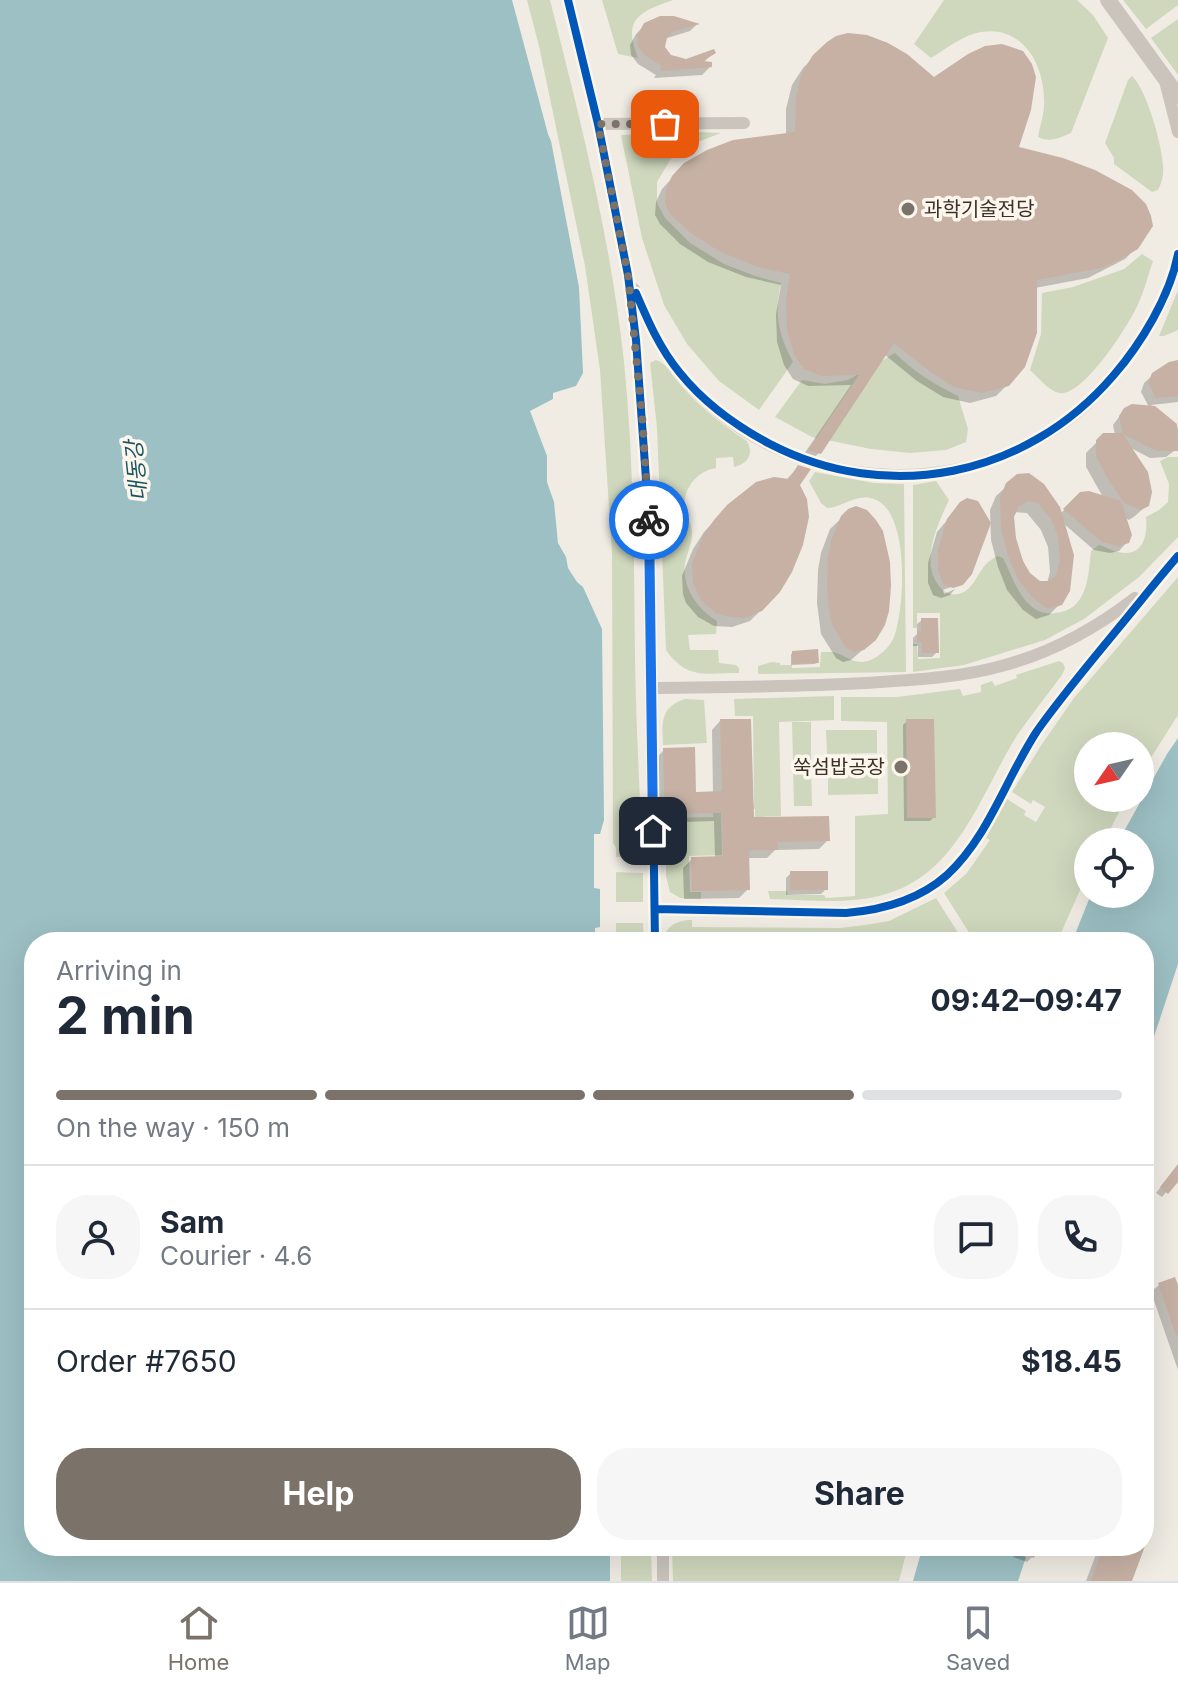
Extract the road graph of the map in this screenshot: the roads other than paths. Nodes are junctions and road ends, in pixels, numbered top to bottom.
1 (568, 0) edge
2 (1108, 0) edge
3 (1164, 76) junction
4 (1178, 96) edge
5 (744, 123) dead end
6 (598, 124) junction
7 (1178, 132) edge
8 (1178, 254) edge
9 (628, 275) junction
10 (1178, 556) edge
11 (1150, 587) junction
12 (651, 688) junction
13 (655, 909) junction
14 (655, 932) edge
15 (663, 1556) edge
16 (663, 1581) edge

1 - 6 street
2 - 3 street
3 - 4 street
3 - 7 street
5 - 6 street
6 - 9 street
8 - 9 street
9 - 12 street
10 - 11 street
11 - 12 street
11 - 13 street
12 - 13 street
13 - 14 street
15 - 16 street

